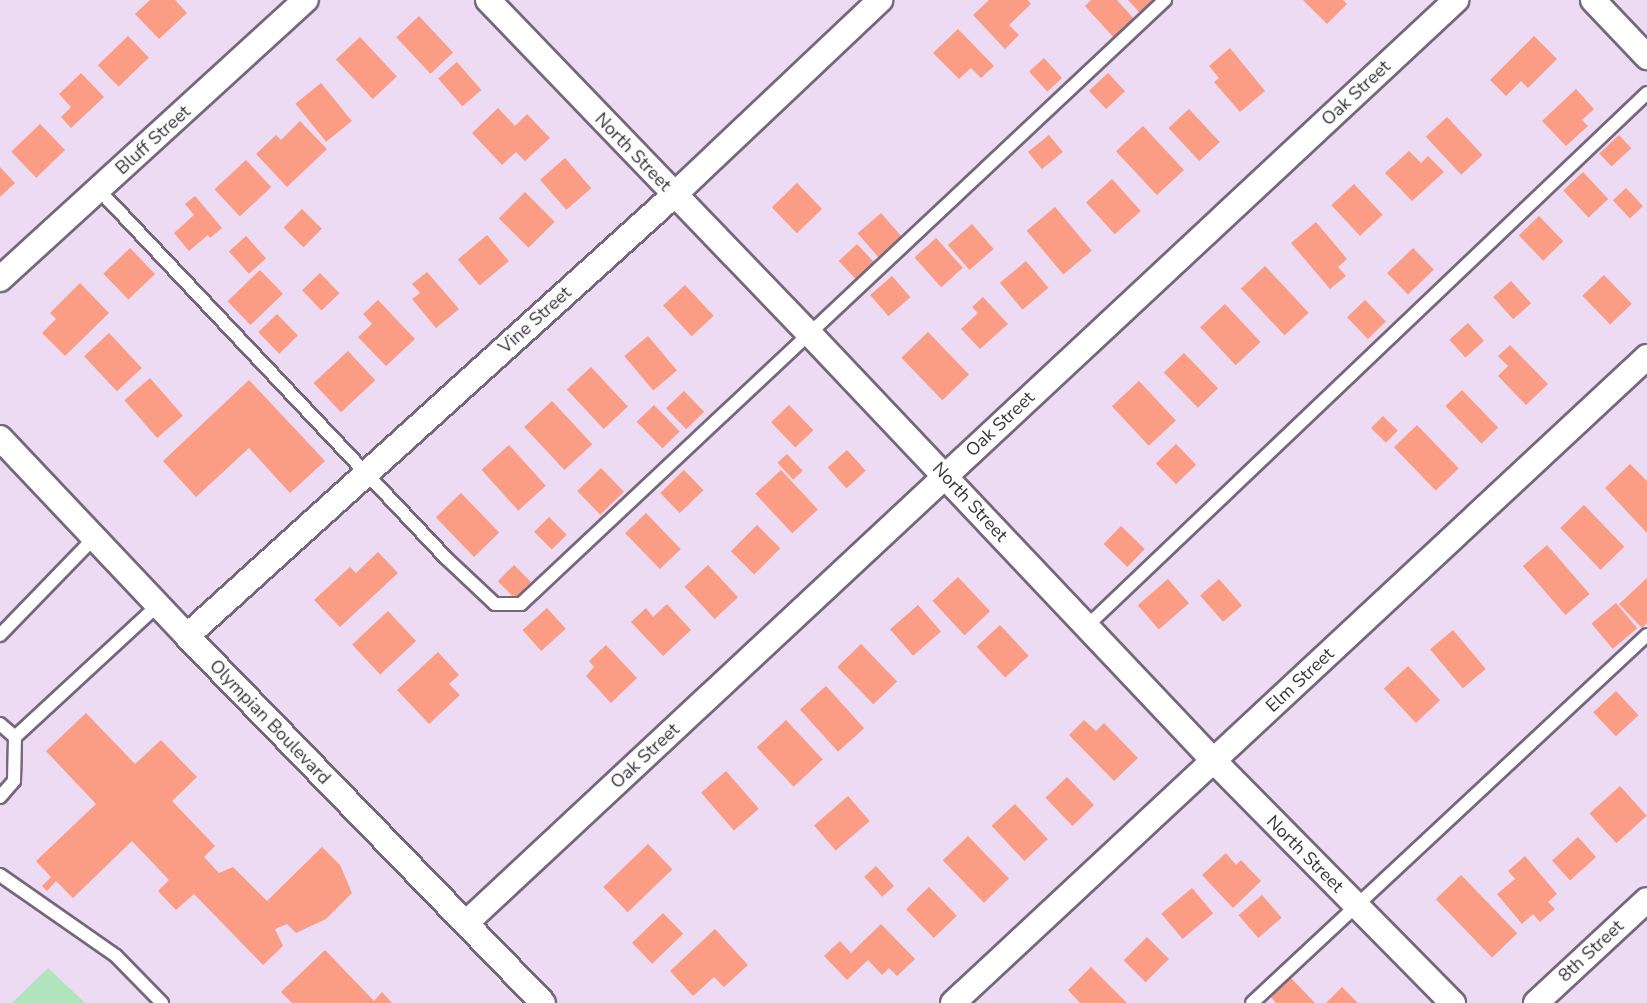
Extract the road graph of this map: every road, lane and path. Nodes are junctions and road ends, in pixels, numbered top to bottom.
1 (306, 0) edge
2 (488, 0) edge
3 (880, 0) edge
4 (1165, 0) edge
5 (1456, 0) edge
6 (1593, 0) edge
7 (1647, 57) edge
8 (1647, 93) edge
9 (99, 190) junction
10 (674, 195) junction
11 (0, 279) edge
12 (809, 333) junction
13 (1647, 357) edge
14 (0, 438) edge
15 (365, 473) junction
16 (945, 476) junction
17 (94, 538) junction
18 (158, 605) junction
19 (1087, 626) junction
20 (0, 634) edge
21 (1647, 635) edge
22 (187, 636) junction
23 (0, 724) edge
24 (15, 737) junction
25 (1213, 760) junction
26 (0, 797) edge
27 (0, 875) edge
28 (1647, 900) edge
29 (1358, 907) junction
30 (466, 923) junction
31 (162, 1003) edge
32 (543, 1003) edge
33 (953, 1003) edge
34 (1252, 1003) edge
35 (1453, 1003) edge
36 (1536, 1003) edge

1 - 9 street, Bluff Street
2 - 10 street, North Street
3 - 10 street, Vine Street
4 - 12 lane
5 - 16 street, Oak Street
6 - 7 street
8 - 19 lane
9 - 11 street, Bluff Street
9 - 15 lane
10 - 12 street, North Street
10 - 15 street, Vine Street
12 - 15 lane
12 - 16 street, North Street
13 - 25 street, Elm Street
14 - 17 street, Olympian Boulevard
15 - 22 street, Vine Street
16 - 19 street, North Street
16 - 30 street, Oak Street
17 - 18 street, Olympian Boulevard
17 - 20 lane
18 - 22 street, Olympian Boulevard
18 - 24 lane
19 - 25 street, North Street
21 - 29 lane
22 - 30 street, Olympian Boulevard
23 - 24 lane
24 - 26 lane
25 - 29 street, North Street
25 - 33 street, Elm Street
27 - 31 lane
28 - 36 street, 8th Street
29 - 34 lane
29 - 35 street, North Street
30 - 32 street, Olympian Boulevard

